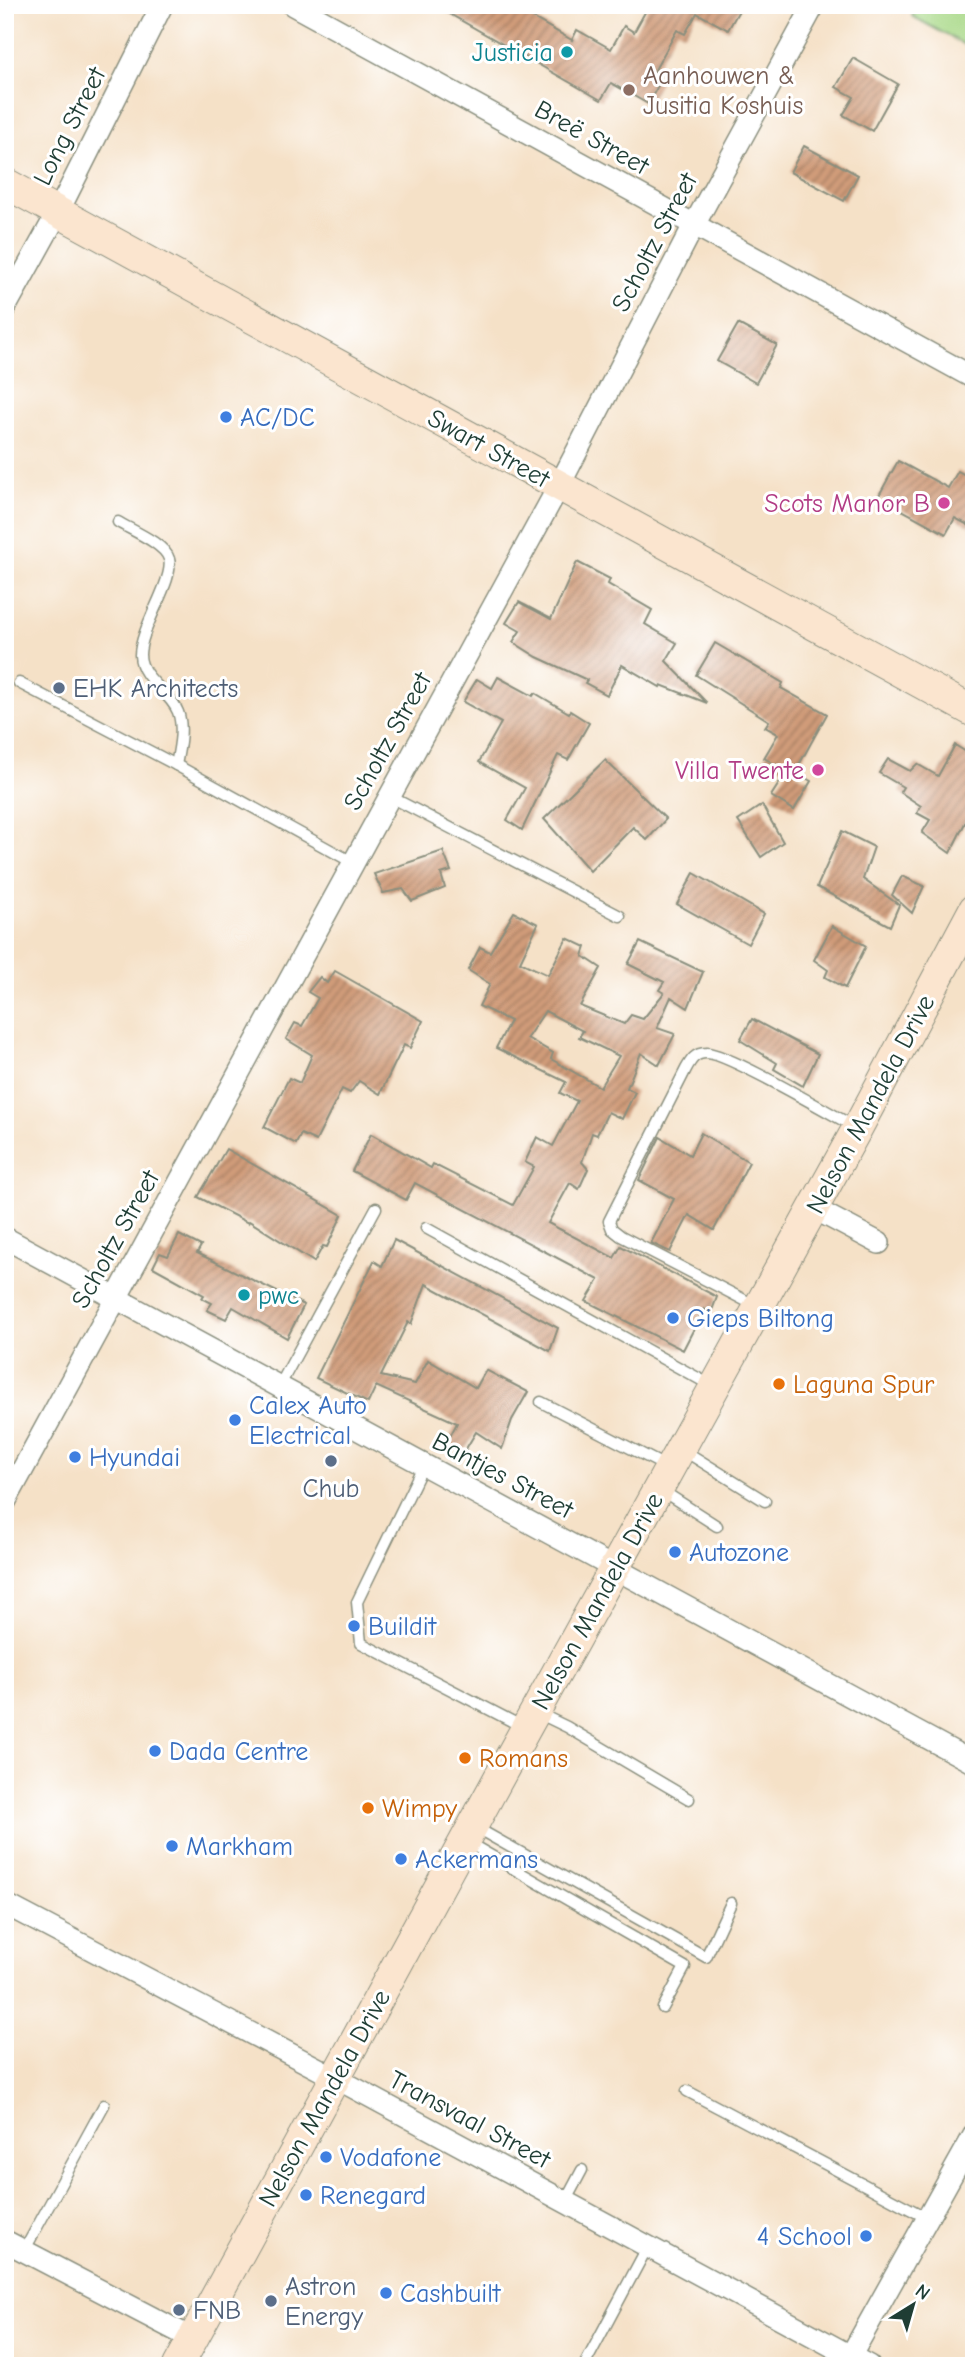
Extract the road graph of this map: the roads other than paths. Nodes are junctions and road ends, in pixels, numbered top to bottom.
1 (162, 5) edge
2 (293, 5) edge
3 (814, 5) edge
4 (5, 183) edge
5 (58, 212) junction
6 (694, 225) junction
7 (5, 308) edge
8 (974, 378) edge
9 (559, 486) junction
10 (118, 522) dead end
11 (19, 683) dead end
12 (974, 712) edge
13 (176, 765) junction
14 (388, 796) junction
15 (352, 862) junction
16 (974, 909) edge
17 (620, 916) dead end
18 (857, 1129) junction
19 (376, 1208) dead end
20 (813, 1208) junction
21 (426, 1228) dead end
22 (5, 1238) edge
23 (879, 1243) dead end
24 (115, 1298) junction
25 (759, 1307) junction
26 (280, 1385) junction
27 (714, 1387) junction
28 (541, 1402) dead end
29 (424, 1464) junction
30 (669, 1469) junction
31 (7, 1495) edge
32 (765, 1501) dead end
33 (717, 1526) dead end
34 (615, 1567) junction
35 (531, 1720) junction
36 (974, 1763) edge
37 (689, 1799) dead end
38 (469, 1833) junction
39 (731, 1903) dead end
40 (5, 1904) edge
41 (663, 2007) dead end
42 (334, 2077) junction
43 (687, 2091) dead end
44 (104, 2105) dead end
45 (974, 2134) edge
46 (582, 2170) dead end
47 (565, 2202) junction
48 (927, 2218) junction
49 (5, 2241) edge
50 (648, 2246) junction
51 (24, 2251) junction
52 (193, 2339) junction
53 (847, 2361) edge
54 (178, 2366) edge
55 (584, 2366) edge
56 (869, 2366) edge

1 - 5 street, Long Street
2 - 6 street, Breë Street
3 - 6 street, Scholtz Street
4 - 5 main road, Swart Street
5 - 7 street, Long Street
5 - 9 main road, Swart Street
6 - 8 street, Breë Street
6 - 9 street, Scholtz Street
9 - 12 main road, Swart Street
9 - 14 street, Scholtz Street
10 - 13 lane
11 - 13 lane
13 - 15 lane
14 - 15 street, Scholtz Street
14 - 17 lane
15 - 24 street, Scholtz Street
16 - 18 main road, Nelson Mandela Drive
18 - 20 main road, Nelson Mandela Drive
18 - 25 lane
19 - 26 lane
20 - 23 street
20 - 25 main road, Nelson Mandela Drive
21 - 27 lane
22 - 24 street, Bantjes Street
24 - 26 street, Bantjes Street
24 - 31 street, Scholtz Street
25 - 27 main road, Nelson Mandela Drive
26 - 29 street, Bantjes Street
27 - 30 main road, Nelson Mandela Drive
28 - 30 lane
29 - 34 street, Bantjes Street
29 - 35 lane
30 - 32 lane
30 - 33 lane
30 - 34 main road, Nelson Mandela Drive
34 - 35 main road, Nelson Mandela Drive
34 - 36 street, Bantjes Street
35 - 37 lane
35 - 38 main road, Nelson Mandela Drive
38 - 39 lane
38 - 41 lane
38 - 42 main road, Nelson Mandela Drive
40 - 42 street, Transvaal Street
42 - 47 street, Transvaal Street
42 - 52 main road, Nelson Mandela Drive
43 - 48 lane
44 - 51 lane
45 - 48 street
46 - 47 lane
47 - 50 street, Transvaal Street
48 - 53 street
49 - 51 street
50 - 53 street, Transvaal Street
50 - 55 lane
51 - 52 street
52 - 54 main road, Nelson Mandela Drive
53 - 56 street, Transvaal Street

